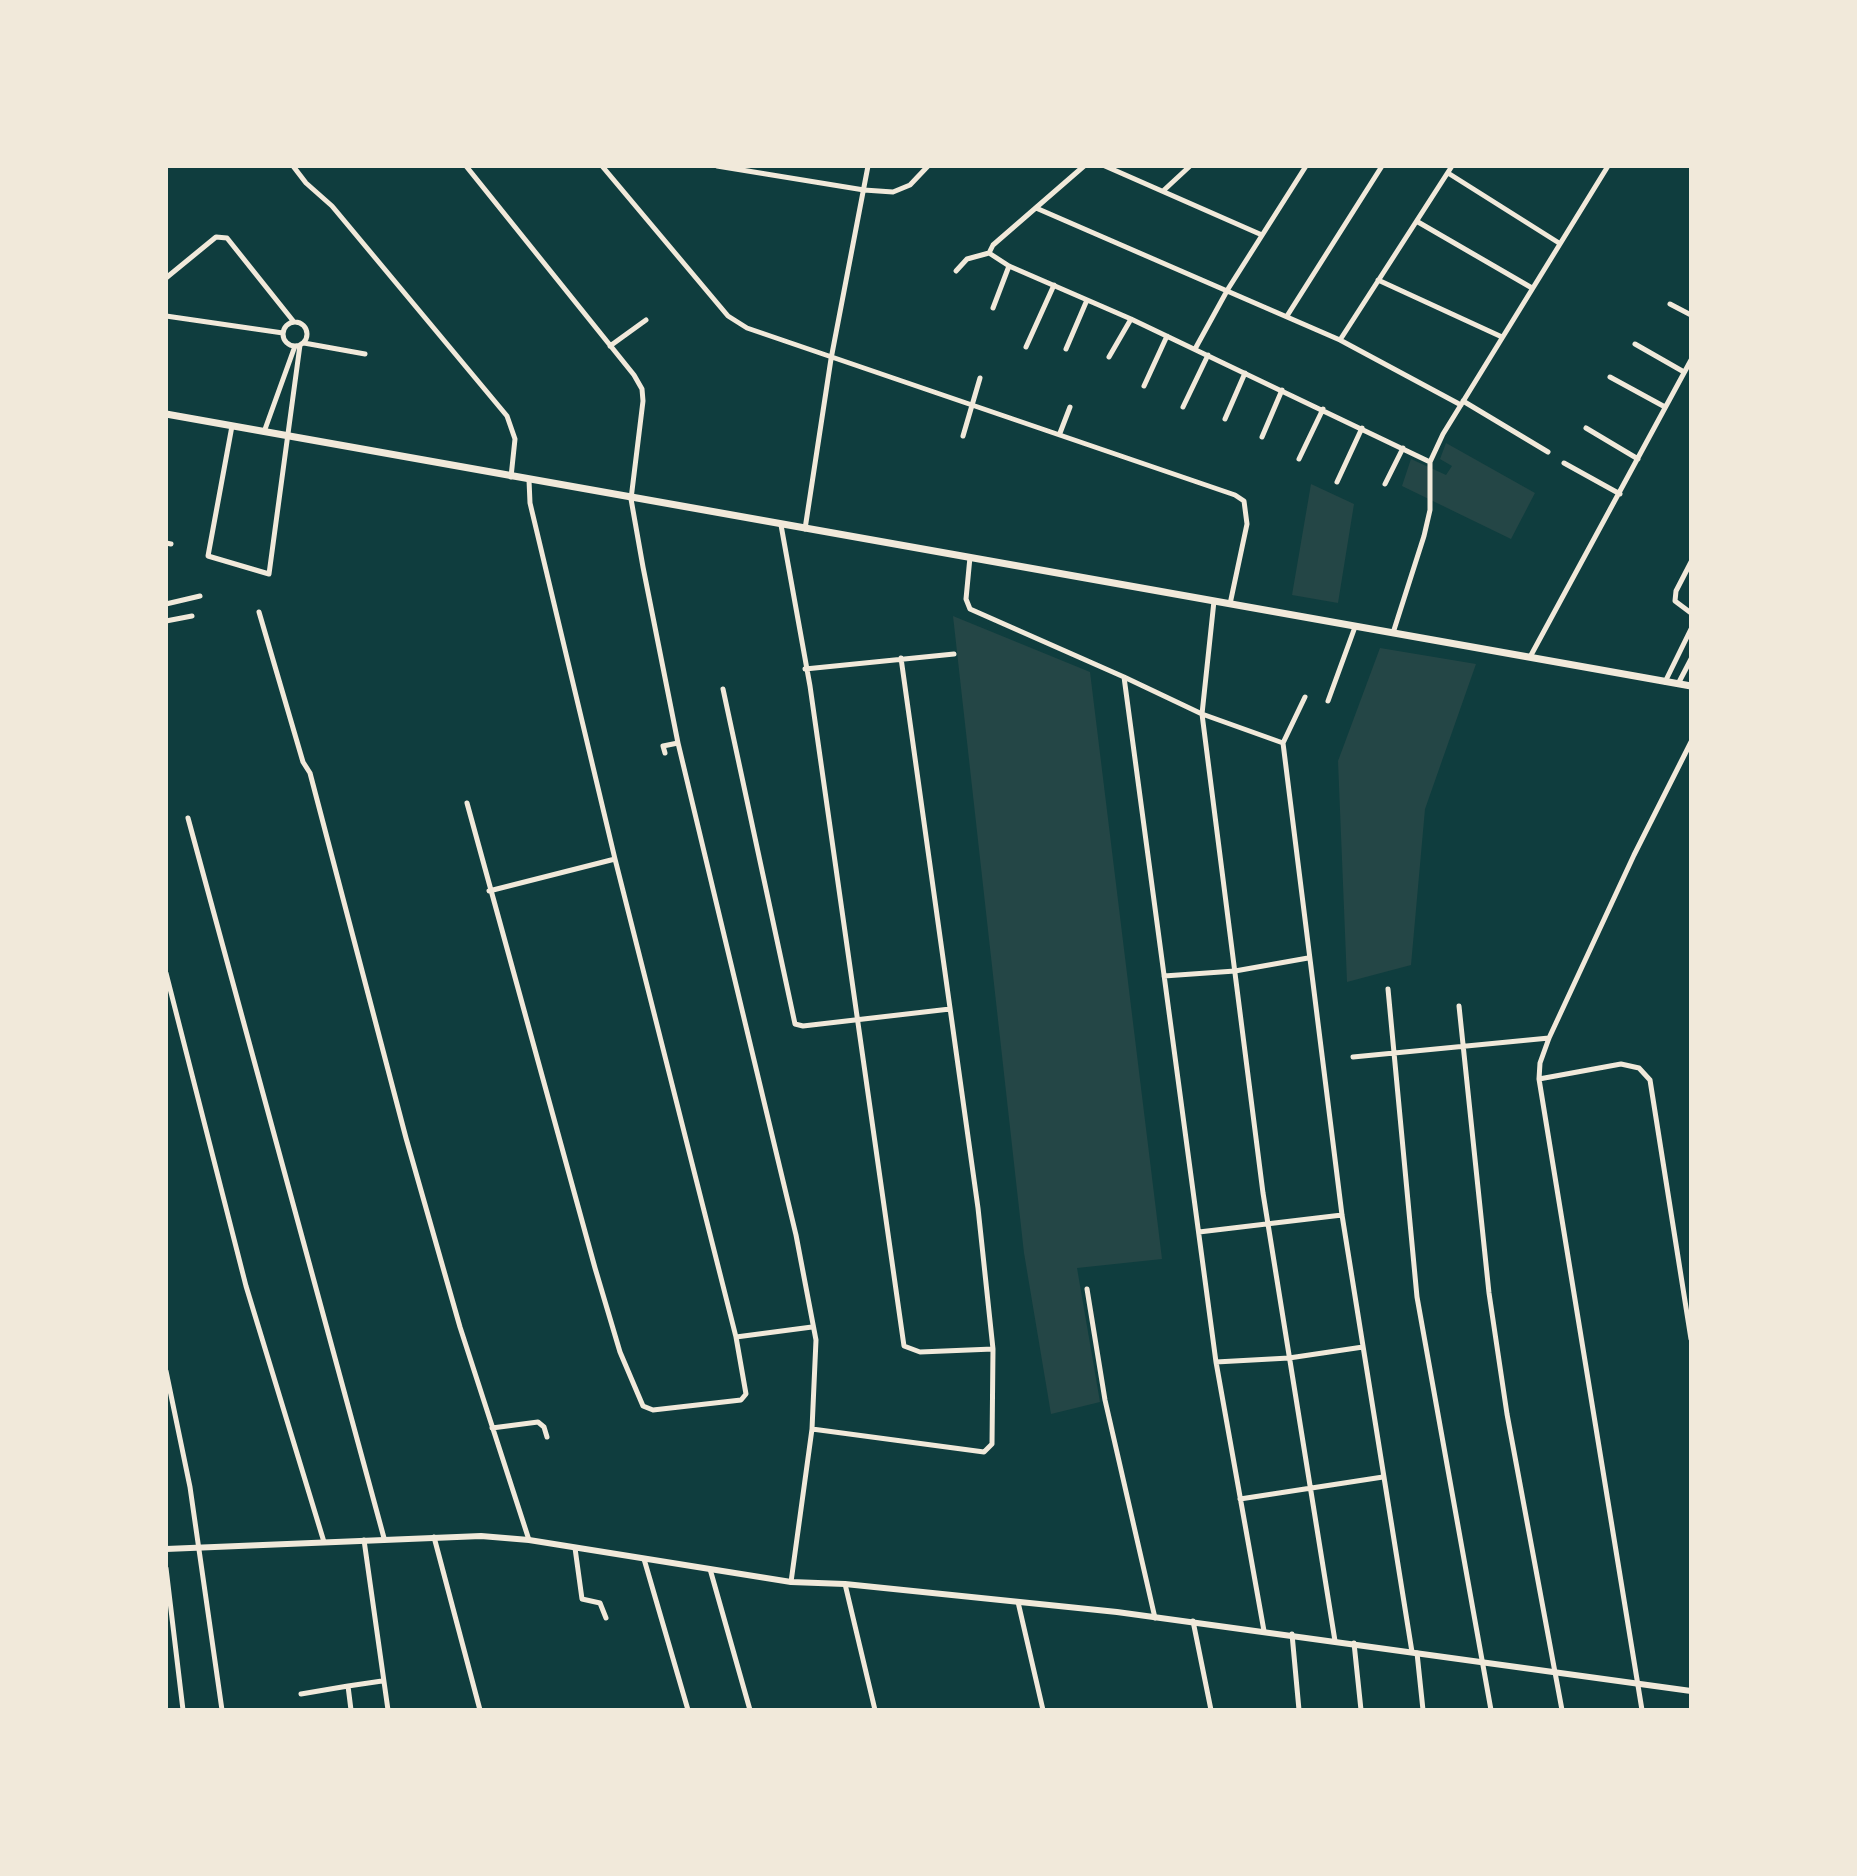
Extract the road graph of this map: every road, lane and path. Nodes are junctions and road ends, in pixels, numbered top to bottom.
1 (293, 166) edge
2 (466, 166) edge
3 (602, 166) edge
4 (717, 166) edge
5 (868, 166) edge
6 (928, 166) edge
7 (1084, 166) edge
8 (1105, 166) edge
9 (1190, 166) edge
10 (1297, 166) edge
11 (1382, 166) edge
12 (1452, 166) edge
13 (1608, 166) edge
14 (1305, 169) edge
15 (1448, 173) junction
16 (863, 190) junction
17 (1163, 191) junction
18 (1036, 208) junction
19 (1418, 222) junction
20 (1262, 235) junction
21 (1559, 243) junction
22 (989, 253) junction
23 (1009, 266) junction
24 (956, 271) dead end
25 (166, 278) edge
26 (1378, 280) junction
27 (1054, 285) junction
28 (1532, 288) junction
29 (1228, 289) junction
30 (1087, 300) junction
31 (1670, 304) dead end
32 (993, 307) dead end
33 (1691, 315) edge
34 (166, 316) edge
35 (1287, 316) junction
36 (1131, 319) junction
37 (646, 320) dead end
38 (294, 322) junction
39 (283, 333) junction
40 (1167, 336) junction
41 (1502, 337) junction
42 (1340, 340) junction
43 (1634, 344) dead end
44 (300, 345) junction
45 (610, 346) junction
46 (1026, 347) dead end
47 (1066, 349) dead end
48 (1195, 349) junction
49 (365, 354) dead end
50 (1208, 355) junction
51 (1109, 357) dead end
52 (831, 359) junction
53 (1691, 360) edge
54 (1684, 372) junction
55 (1245, 373) junction
56 (1610, 377) dead end
57 (980, 378) dead end
58 (1144, 386) dead end
59 (1282, 390) junction
60 (1462, 403) junction
61 (970, 405) junction
62 (1070, 407) dead end
63 (1183, 407) dead end
64 (1665, 407) junction
65 (1322, 409) junction
66 (166, 414) edge
67 (1225, 419) dead end
68 (232, 426) junction
69 (1363, 428) junction
70 (1587, 428) dead end
71 (264, 432) junction
72 (1059, 433) junction
73 (963, 436) dead end
74 (289, 437) junction
75 (1262, 437) dead end
76 (1403, 449) junction
77 (1548, 452) dead end
78 (1638, 458) junction
79 (1299, 459) dead end
80 (1430, 462) junction
81 (1564, 463) dead end
82 (511, 477) junction
83 (529, 480) junction
84 (1336, 482) dead end
85 (1385, 484) dead end
86 (1620, 494) junction
87 (631, 499) junction
88 (781, 525) junction
89 (806, 529) junction
90 (970, 557) junction
91 (1691, 562) edge
92 (200, 596) dead end
93 (1214, 601) junction
94 (166, 604) edge
95 (1230, 604) junction
96 (259, 612) dead end
97 (1691, 613) edge
98 (192, 616) dead end
99 (166, 621) edge
100 (1355, 627) junction
101 (1691, 629) edge
102 (1393, 633) junction
103 (954, 653) dead end
104 (1531, 657) junction
105 (901, 658) junction
106 (1691, 659) edge
107 (805, 669) junction
108 (1124, 677) junction
109 (1665, 682) junction
110 (1678, 684) junction
111 (1691, 686) edge
112 (723, 690) dead end
113 (1305, 697) dead end
114 (1328, 701) dead end
115 (1202, 714) junction
116 (1691, 742) edge
117 (678, 743) junction
118 (1283, 743) junction
119 (665, 753) dead end
120 (467, 803) dead end
121 (188, 818) dead end
122 (615, 859) junction
123 (489, 891) junction
124 (1308, 958) junction
125 (1235, 971) junction
126 (166, 973) edge
127 (1164, 976) junction
128 (1388, 989) dead end
129 (1460, 1006) dead end
130 (950, 1009) junction
131 (856, 1020) junction
132 (1549, 1038) junction
133 (1463, 1048) junction
134 (1394, 1051) junction
135 (1353, 1057) dead end
136 (1539, 1079) junction
137 (1342, 1215) junction
138 (1269, 1226) junction
139 (1199, 1233) junction
140 (1087, 1289) dead end
141 (812, 1327) junction
142 (736, 1337) junction
143 (1691, 1339) edge
144 (1363, 1347) junction
145 (993, 1349) junction
146 (1289, 1358) junction
147 (1216, 1362) junction
148 (166, 1371) edge
149 (492, 1428) junction
150 (812, 1429) junction
151 (548, 1437) dead end
152 (1383, 1477) junction
153 (1311, 1488) junction
154 (1240, 1499) junction
155 (434, 1536) junction
156 (384, 1538) junction
157 (364, 1539) junction
158 (529, 1540) junction
159 (324, 1542) junction
160 (200, 1548) junction
161 (575, 1548) junction
162 (166, 1549) edge
163 (644, 1559) junction
164 (166, 1569) edge
165 (710, 1569) junction
166 (791, 1582) junction
167 (845, 1584) junction
168 (1018, 1602) junction
169 (606, 1618) dead end
170 (1155, 1618) junction
171 (1193, 1621) junction
172 (1264, 1630) junction
173 (1292, 1634) junction
174 (1335, 1641) junction
175 (1354, 1642) junction
176 (1415, 1652) junction
177 (1484, 1664) junction
178 (1555, 1673) junction
179 (382, 1681) junction
180 (1638, 1685) junction
181 (348, 1686) junction
182 (1691, 1691) edge
183 (301, 1694) dead end
184 (183, 1710) edge
185 (222, 1710) edge
186 (351, 1710) edge
187 (388, 1710) edge
188 (480, 1710) edge
189 (688, 1710) edge
190 (750, 1710) edge
191 (875, 1710) edge
192 (1043, 1710) edge
193 (1211, 1710) edge
194 (1299, 1710) edge
195 (1361, 1710) edge
196 (1423, 1710) edge
197 (1491, 1710) edge
198 (1562, 1710) edge
199 (1642, 1710) edge

1 - 82 street
2 - 45 street
3 - 52 street
4 - 16 street
5 - 16 street
6 - 16 street
7 - 18 street
8 - 17 street
9 - 17 street
10 - 14 street
11 - 35 street
12 - 15 street
13 - 21 street
14 - 20 street
15 - 19 street
15 - 21 street
16 - 52 street
17 - 20 street
18 - 22 street
18 - 29 street
19 - 26 street
19 - 28 street
20 - 29 street
21 - 28 street
22 - 23 street
22 - 24 street
23 - 27 street
23 - 32 street
25 - 38 street
26 - 41 street
26 - 42 street
27 - 30 street
27 - 46 street
28 - 41 street
29 - 35 street
29 - 48 street
30 - 36 street
30 - 47 street
31 - 33 street
34 - 39 street
35 - 42 street
36 - 40 street
36 - 51 street
37 - 45 street
38 - 39 street
38 - 44 street
39 - 44 street
40 - 48 street
40 - 58 street
41 - 60 street
42 - 60 street
43 - 54 street
44 - 49 street
44 - 71 street
44 - 74 street
45 - 87 street
48 - 50 street
50 - 55 street
50 - 63 street
52 - 61 street
52 - 89 street
53 - 54 street
54 - 64 street
55 - 59 street
55 - 67 street
56 - 64 street
57 - 61 street
59 - 65 street
59 - 75 street
60 - 77 street
60 - 80 street
61 - 72 street
61 - 73 street
62 - 72 street
64 - 78 street
65 - 69 street
65 - 79 street
66 - 68 main road
68 - 71 main road
68 - 74 street
69 - 76 street
69 - 84 street
70 - 78 street
71 - 74 main road
72 - 95 street
74 - 82 main road
76 - 80 street
76 - 85 street
78 - 86 street
80 - 102 street
81 - 86 street
82 - 83 main road
83 - 87 main road
83 - 122 street
86 - 104 street
87 - 88 main road
87 - 117 street
88 - 89 main road
88 - 107 street
89 - 90 main road
90 - 93 main road
90 - 108 street
91 - 97 street
92 - 94 street
93 - 95 main road
93 - 115 street
95 - 100 main road
96 - 149 street
98 - 99 street
100 - 102 main road
100 - 114 street
101 - 109 street
102 - 104 main road
103 - 105 street
104 - 109 main road
105 - 107 street
105 - 130 street
106 - 110 street
107 - 131 street
108 - 115 street
108 - 127 street
109 - 110 main road
110 - 111 main road
112 - 131 street
113 - 118 street
115 - 118 street
115 - 125 street
116 - 132 street
117 - 119 street
117 - 141 street
118 - 124 street
120 - 123 street
121 - 156 street
122 - 123 street
122 - 142 street
123 - 142 street
124 - 125 street
124 - 137 street
125 - 127 street
125 - 138 street
126 - 159 street
127 - 139 street
128 - 134 street
129 - 133 street
130 - 131 street
130 - 145 street
131 - 145 street
132 - 133 street
132 - 136 street
133 - 134 street
133 - 178 street
134 - 135 street
134 - 177 street
136 - 143 street
136 - 180 street
137 - 138 street
137 - 144 street
138 - 139 street
138 - 146 street
139 - 147 street
140 - 170 street
141 - 142 street
141 - 150 street
144 - 146 street
144 - 152 street
145 - 150 street
146 - 147 street
146 - 153 street
147 - 154 street
148 - 160 street
149 - 151 street
149 - 158 street
150 - 166 street
152 - 153 street
152 - 176 street
153 - 154 street
153 - 174 street
154 - 172 street
155 - 156 street
155 - 158 street
155 - 188 street
156 - 157 street
157 - 159 street
157 - 179 street
158 - 161 street
159 - 160 street
160 - 162 street
160 - 185 street
161 - 163 street
161 - 169 street
163 - 165 street
163 - 189 street
164 - 184 street
165 - 166 street
165 - 190 street
166 - 167 street
167 - 168 street
167 - 191 street
168 - 170 street
168 - 192 street
170 - 171 street
171 - 172 street
171 - 193 street
172 - 173 street
173 - 174 street
173 - 194 street
174 - 175 street
175 - 176 street
175 - 195 street
176 - 177 street
176 - 196 street
177 - 178 street
177 - 197 street
178 - 180 street
178 - 198 street
179 - 181 street
179 - 187 street
180 - 182 street
180 - 199 street
181 - 183 street
181 - 186 street

